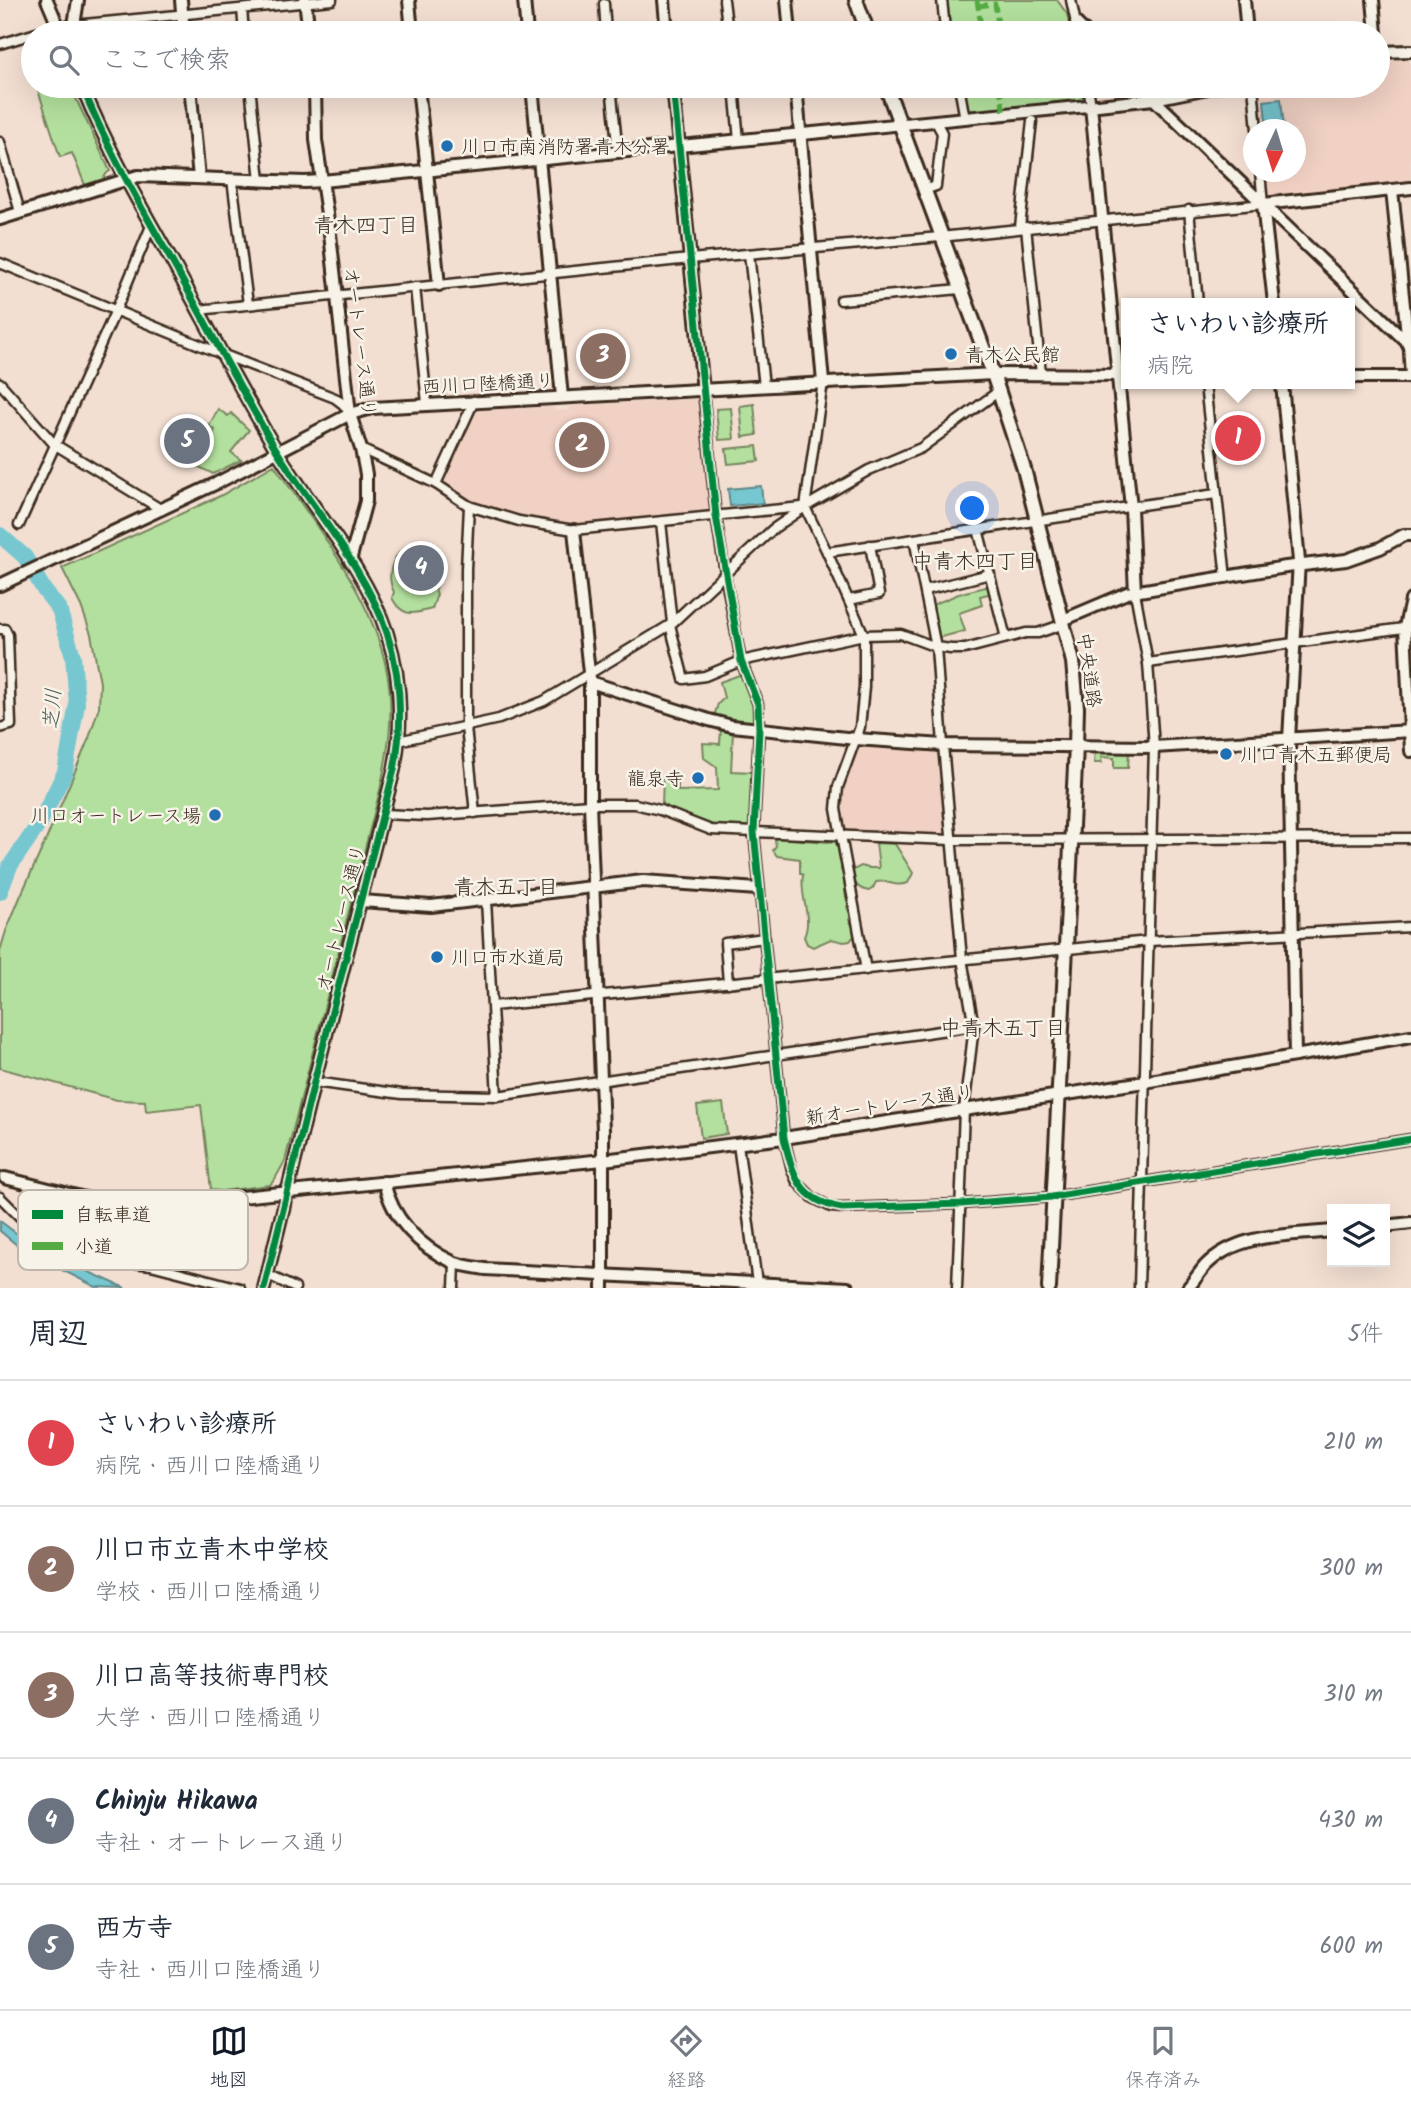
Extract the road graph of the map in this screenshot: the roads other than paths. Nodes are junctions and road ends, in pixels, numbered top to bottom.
1 (47, 0) edge
2 (78, 0) edge
3 (181, 0) edge
4 (332, 0) edge
5 (409, 0) edge
6 (524, 0) edge
7 (664, 0) edge
8 (724, 0) edge
9 (787, 0) edge
10 (856, 0) edge
11 (942, 0) edge
12 (1071, 0) edge
13 (1244, 0) edge
14 (1373, 0) edge
15 (305, 1) edge
16 (604, 4) dead end
17 (242, 9) junction
18 (183, 15) junction
19 (55, 21) edge
20 (75, 21) edge
21 (118, 21) edge
22 (183, 21) edge
23 (243, 21) edge
24 (308, 21) edge
25 (411, 21) edge
26 (526, 21) edge
27 (605, 21) edge
28 (666, 21) edge
29 (727, 21) edge
30 (789, 21) edge
31 (864, 21) edge
32 (947, 21) edge
33 (1076, 21) edge
34 (1246, 21) edge
35 (1375, 21) edge
36 (21, 38) edge
37 (0, 44) edge
38 (1390, 51) edge
39 (1411, 51) edge
40 (86, 98) edge
41 (191, 98) edge
42 (251, 98) edge
43 (315, 98) edge
44 (419, 98) edge
45 (533, 98) edge
46 (612, 98) edge
47 (674, 98) edge
48 (735, 98) edge
49 (797, 98) edge
50 (890, 98) edge
51 (961, 98) edge
52 (1089, 98) edge
53 (1159, 98) edge
54 (1254, 98) edge
55 (1154, 99) junction
56 (1091, 106) junction
57 (965, 119) junction
58 (1256, 119) edge
59 (1032, 121) dead end
60 (936, 122) junction
61 (900, 125) junction
62 (800, 136) junction
63 (739, 141) junction
64 (0, 142) edge
65 (679, 147) junction
66 (618, 153) junction
67 (540, 160) junction
68 (426, 170) junction
69 (126, 178) junction
70 (199, 178) junction
71 (233, 179) junction
72 (260, 180) junction
73 (322, 181) junction
74 (1261, 182) edge
75 (1411, 188) edge
76 (924, 190) junction
77 (1392, 190) junction
78 (1263, 204) junction
79 (1189, 211) junction
80 (20, 212) junction
81 (0, 219) edge
82 (1103, 219) junction
83 (151, 226) junction
84 (1023, 227) junction
85 (940, 237) junction
86 (811, 249) junction
87 (748, 254) junction
88 (690, 259) junction
89 (0, 262) edge
90 (550, 274) junction
91 (439, 285) junction
92 (415, 287) junction
93 (960, 289) junction
94 (336, 295) junction
95 (1198, 298) edge
96 (1273, 298) edge
97 (841, 300) dead end
98 (248, 304) junction
99 (116, 310) junction
100 (198, 310) junction
101 (1409, 345) edge
102 (224, 355) junction
103 (1121, 367) edge
104 (993, 373) junction
105 (1041, 374) junction
106 (1121, 375) edge
107 (1355, 377) edge
108 (1411, 381) edge
109 (823, 382) junction
110 (0, 383) edge
111 (764, 386) junction
112 (1123, 389) edge
113 (1206, 389) edge
114 (1282, 389) edge
115 (703, 390) junction
116 (999, 391) junction
117 (562, 397) junction
118 (474, 401) junction
119 (427, 403) junction
120 (350, 414) junction
121 (54, 444) junction
122 (361, 449) junction
123 (278, 452) junction
124 (436, 484) junction
125 (1216, 494) junction
126 (469, 506) junction
127 (805, 507) junction
128 (1131, 508) junction
129 (162, 510) junction
130 (716, 516) junction
131 (1038, 520) junction
132 (661, 522) junction
133 (19, 525) dead end
134 (978, 529) junction
135 (574, 530) junction
136 (1411, 535) edge
137 (914, 540) junction
138 (870, 545) junction
139 (827, 552) junction
140 (350, 561) junction
141 (1299, 566) junction
142 (725, 573) junction
143 (989, 574) junction
144 (1226, 578) junction
145 (6, 583) edge
146 (925, 590) junction
147 (1135, 592) junction
148 (849, 600) junction
149 (1411, 600) edge
150 (1063, 622) junction
151 (671, 624) junction
152 (1408, 627) edge
153 (0, 629) edge
154 (864, 635) junction
155 (1006, 638) junction
156 (1295, 643) junction
157 (936, 647) junction
158 (741, 662) junction
159 (1148, 663) junction
160 (590, 678) junction
161 (466, 727) junction
162 (0, 728) edge
163 (759, 729) junction
164 (1410, 731) edge
165 (856, 738) junction
166 (1289, 738) junction
167 (398, 741) junction
168 (943, 745) junction
169 (1076, 746) junction
170 (1154, 747) junction
171 (1411, 751) edge
172 (590, 804) junction
173 (475, 813) junction
174 (383, 814) junction
175 (754, 832) junction
176 (840, 836) junction
177 (1071, 838) junction
178 (1152, 838) junction
179 (1290, 838) junction
180 (1411, 838) edge
181 (951, 840) junction
182 (593, 887) junction
183 (758, 889) junction
184 (486, 900) junction
185 (360, 901) junction
186 (1411, 927) edge
187 (1291, 933) junction
188 (765, 938) junction
189 (1149, 941) junction
190 (1065, 950) junction
191 (962, 959) junction
192 (866, 970) junction
193 (770, 978) junction
194 (728, 983) junction
195 (598, 996) junction
196 (493, 1006) junction
197 (974, 1026) junction
198 (1411, 1036) edge
199 (777, 1055) junction
200 (1294, 1056) junction
201 (601, 1081) junction
202 (314, 1082) junction
203 (1144, 1082) junction
204 (497, 1096) junction
205 (1058, 1096) junction
206 (964, 1110) junction
207 (784, 1138) junction
208 (1411, 1139) edge
209 (738, 1144) junction
210 (603, 1160) junction
211 (1142, 1181) junction
212 (384, 1182) junction
213 (2, 1183) edge
214 (42, 1190) edge
215 (288, 1192) junction
216 (248, 1196) edge
217 (0, 1198) edge
218 (1052, 1198) junction
219 (961, 1204) junction
220 (18, 1215) edge
221 (1411, 1223) edge
222 (1390, 1225) edge
223 (1327, 1231) edge
224 (455, 1263) junction
225 (170, 1270) edge
226 (268, 1275) junction
227 (603, 1275) junction
228 (757, 1283) junction
229 (809, 1287) edge
230 (240, 1288) edge
231 (264, 1288) edge
232 (295, 1288) edge
233 (454, 1288) edge
234 (603, 1288) edge
235 (848, 1288) edge
236 (957, 1288) edge
237 (1049, 1288) edge
238 (1139, 1288) edge
239 (1188, 1288) edge

1 - 19 street
2 - 20 street
3 - 18 street
4 - 15 street
5 - 25 street
6 - 26 street
7 - 28 street
8 - 29 street
9 - 30 street
10 - 31 main road
11 - 32 street
12 - 33 street
13 - 34 street
14 - 35 street
15 - 17 street
15 - 24 street
16 - 27 street
17 - 18 street
17 - 23 street
18 - 21 street
18 - 22 street
36 - 37 street
38 - 39 street
40 - 69 street
41 - 70 street
42 - 72 street
43 - 73 street, オートレース通り
44 - 68 street
45 - 67 street
46 - 66 street
47 - 65 street
48 - 63 street
49 - 62 street
50 - 61 main road, 中央道路
51 - 57 street
52 - 56 street
53 - 55 street
54 - 58 street
55 - 56 street
55 - 78 street
56 - 57 street
56 - 82 street
57 - 60 street
59 - 84 street
60 - 61 street
60 - 76 street
61 - 62 street
61 - 76 main road, 中央道路
62 - 63 street
62 - 86 street
63 - 65 street
64 - 80 street
65 - 66 street
65 - 88 street
66 - 67 street
67 - 68 street
67 - 90 street
68 - 73 street
68 - 91 street
69 - 70 street
69 - 80 street
69 - 83 street
70 - 71 street
71 - 72 street
71 - 98 street
72 - 73 street
73 - 94 street, オートレース通り
74 - 78 street
75 - 77 street
76 - 85 main road, 中央道路
77 - 78 street
77 - 101 street
78 - 79 street
78 - 96 street
78 - 101 street
79 - 82 street
79 - 95 street
80 - 81 street
82 - 84 street
82 - 103 street
83 - 99 street
83 - 100 street
84 - 85 street
84 - 105 street
85 - 86 street
85 - 93 main road, 中央道路
86 - 87 street
86 - 109 street
87 - 88 street
87 - 111 street
88 - 90 street
88 - 115 street
89 - 99 street
90 - 91 street
90 - 117 street
91 - 92 street
92 - 94 street
92 - 119 street
93 - 97 street
93 - 104 main road, 中央道路
94 - 98 street
94 - 120 street, オートレース通り
98 - 100 street
99 - 102 street
99 - 121 street
100 - 102 street
101 - 108 street
102 - 120 street
102 - 123 street
104 - 105 street, 西川口陸橋通り
104 - 109 street, 西川口陸橋通り
104 - 116 main road, 中央道路
105 - 106 street, 西川口陸橋通り
107 - 108 street
109 - 111 street, 西川口陸橋通り
109 - 127 street
110 - 121 street
111 - 115 street, 西川口陸橋通り
112 - 128 street
113 - 125 street
114 - 141 street
115 - 117 street, 西川口陸橋通り
115 - 130 street
116 - 127 street
116 - 131 main road, 中央道路
117 - 118 street, 西川口陸橋通り
118 - 119 street, 西川口陸橋通り
118 - 124 street
119 - 120 street, 西川口陸橋通り
120 - 122 street, オートレース通り
120 - 123 street, 西川口陸橋通り
121 - 129 street
121 - 133 street
122 - 124 street
122 - 140 street, オートレース通り
123 - 129 street, 西川口陸橋通り
123 - 140 street
124 - 126 street
125 - 128 street
125 - 144 street
126 - 135 street
126 - 161 street
127 - 130 street
127 - 139 street
127 - 142 street
128 - 131 street
128 - 147 street
129 - 145 street, 西川口陸橋通り
130 - 132 street
130 - 142 street
131 - 134 street
131 - 150 main road, 中央道路
132 - 135 street
132 - 151 street
134 - 137 street
134 - 143 street
135 - 160 street
136 - 141 street
137 - 138 street
137 - 146 street
138 - 139 street
138 - 148 street
139 - 148 street
140 - 167 street, オートレース通り
141 - 144 street
141 - 156 street
142 - 151 street
142 - 158 street
143 - 146 street
143 - 155 street
144 - 147 street
146 - 157 street
147 - 150 street
147 - 159 street
148 - 154 street
149 - 152 street
150 - 155 street
150 - 169 main road, 中央道路
151 - 158 street
151 - 160 street
152 - 156 street
152 - 164 street
153 - 162 street
154 - 157 street
154 - 158 street
154 - 165 street
155 - 157 street
156 - 159 street
156 - 166 street
157 - 168 street
158 - 163 street
159 - 170 street
160 - 161 street
160 - 163 street
160 - 172 street
161 - 167 street
161 - 173 street
163 - 165 street
163 - 175 street
164 - 166 street
164 - 171 street
165 - 168 street
165 - 176 street
166 - 170 street
166 - 179 street
167 - 174 street, オートレース通り
168 - 169 street
168 - 181 street
169 - 170 street
169 - 177 main road, 中央道路
170 - 178 street
172 - 173 street
172 - 175 street
172 - 182 street
173 - 174 street
174 - 185 street, オートレース通り
175 - 176 street
175 - 183 street
176 - 181 street
176 - 192 street
177 - 178 street
177 - 181 street
177 - 190 main road, 中央道路
178 - 179 street
178 - 189 street
179 - 180 street
179 - 187 street
181 - 191 street
182 - 183 street
182 - 184 street
182 - 195 street
183 - 188 street
184 - 185 street
184 - 196 street
185 - 202 street, オートレース通り
186 - 187 street
187 - 189 street
187 - 200 street
188 - 193 street
188 - 194 street
189 - 190 street
189 - 203 street
190 - 191 street
190 - 205 main road, 中央道路
191 - 192 street
191 - 197 street
192 - 193 street
193 - 194 street
193 - 199 street
194 - 195 street
195 - 196 street
195 - 201 street
196 - 204 street
197 - 199 street
197 - 206 street
198 - 200 street, 新オートレース通り
199 - 201 street
199 - 207 street
200 - 203 street, 新オートレース通り
201 - 204 street
201 - 210 street
202 - 204 street
202 - 215 street, オートレース通り
203 - 205 street, 新オートレース通り
203 - 211 street
205 - 206 street, 新オートレース通り
205 - 218 main road, 中央道路
206 - 207 street, 新オートレース通り
206 - 219 street
207 - 209 street, 新オートレース通り
207 - 219 street
208 - 211 street
209 - 210 street, 新オートレース通り
209 - 228 street
210 - 212 street, 新オートレース通り
210 - 227 street
211 - 218 street
211 - 238 street
212 - 215 street, 新オートレース通り
212 - 224 street
213 - 214 street, 新オートレース通り
215 - 216 street, 新オートレース通り
215 - 226 street, オートレース通り
217 - 220 street
218 - 219 street
218 - 237 main road, 中央道路
219 - 236 street
221 - 222 street
223 - 239 street
224 - 227 street
224 - 233 street
225 - 230 street
226 - 231 street, オートレース通り
226 - 232 street
227 - 228 street
227 - 234 street
228 - 229 street
229 - 235 street

